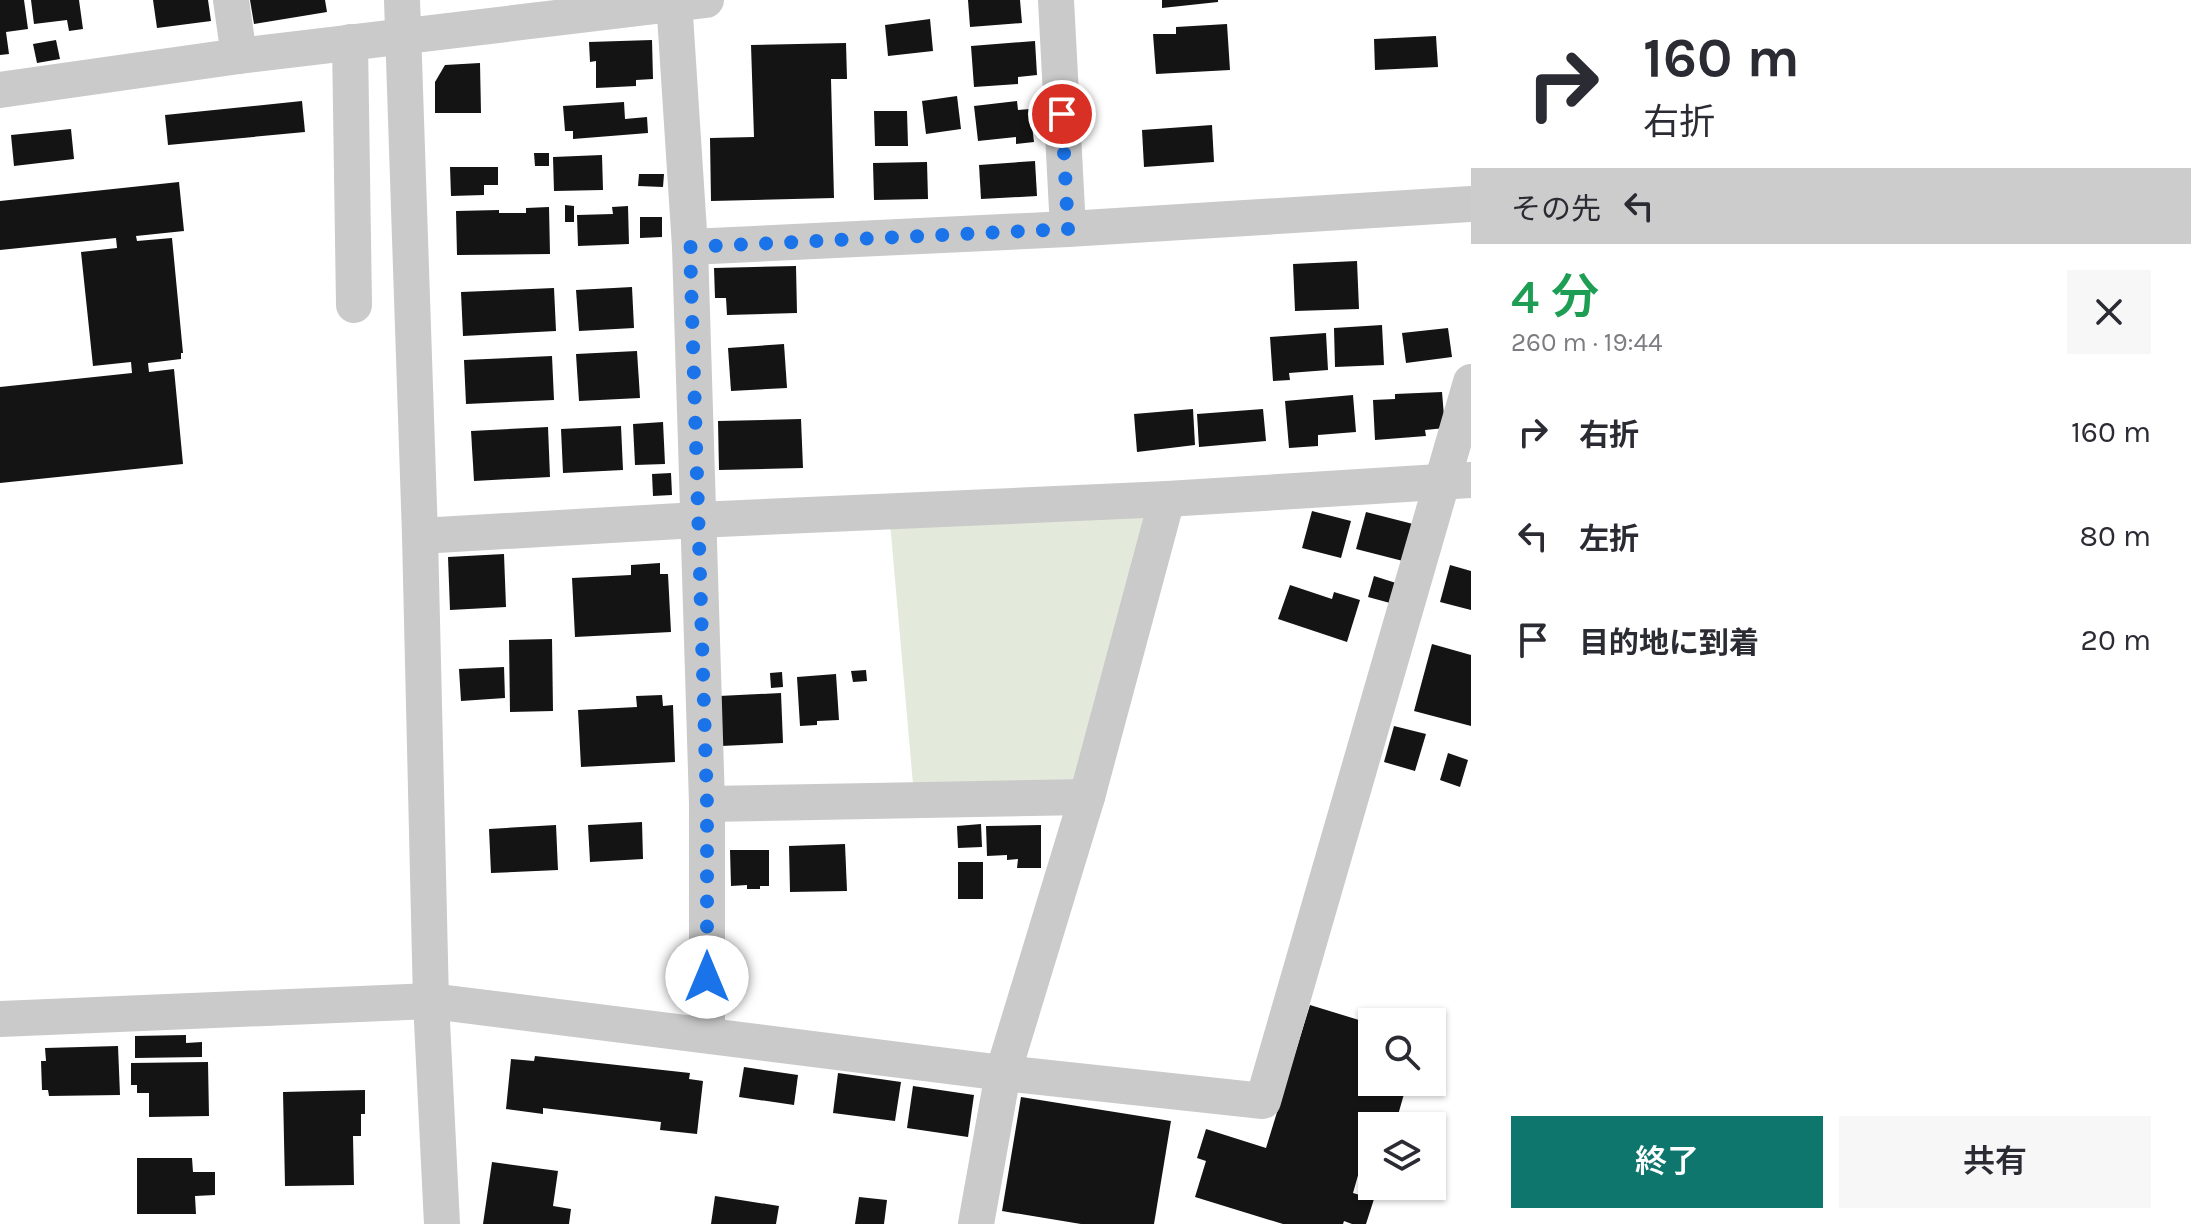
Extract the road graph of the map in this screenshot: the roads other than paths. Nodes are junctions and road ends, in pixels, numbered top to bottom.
1 (231, 0) edge
2 (402, 0) edge
3 (1056, 0) edge
4 (684, 1) edge
5 (403, 36) junction
6 (350, 42) junction
7 (239, 56) junction
8 (0, 90) edge
9 (1471, 204) edge
10 (1068, 229) junction
11 (690, 247) junction
12 (354, 305) dead end
13 (1471, 382) edge
14 (1457, 481) edge
15 (1167, 499) junction
16 (697, 520) junction
17 (420, 536) junction
18 (1087, 797) junction
19 (707, 804) junction
20 (431, 1001) junction
21 (0, 1019) edge
22 (707, 1034) junction
23 (1003, 1073) junction
24 (442, 1224) edge
25 (976, 1224) edge

1 - 7 street
2 - 5 street
3 - 10 street
4 - 5 street
4 - 11 street
5 - 6 street
5 - 17 street
6 - 7 street
6 - 12 street
7 - 8 street
9 - 10 street
10 - 11 street
11 - 16 street
13 - 14 street
14 - 15 street
14 - 23 street
15 - 16 street
15 - 18 street
16 - 17 street
16 - 19 street
17 - 20 street
18 - 19 street
18 - 23 street
19 - 22 street
20 - 21 street
20 - 22 street
20 - 24 street
22 - 23 street
23 - 25 street

